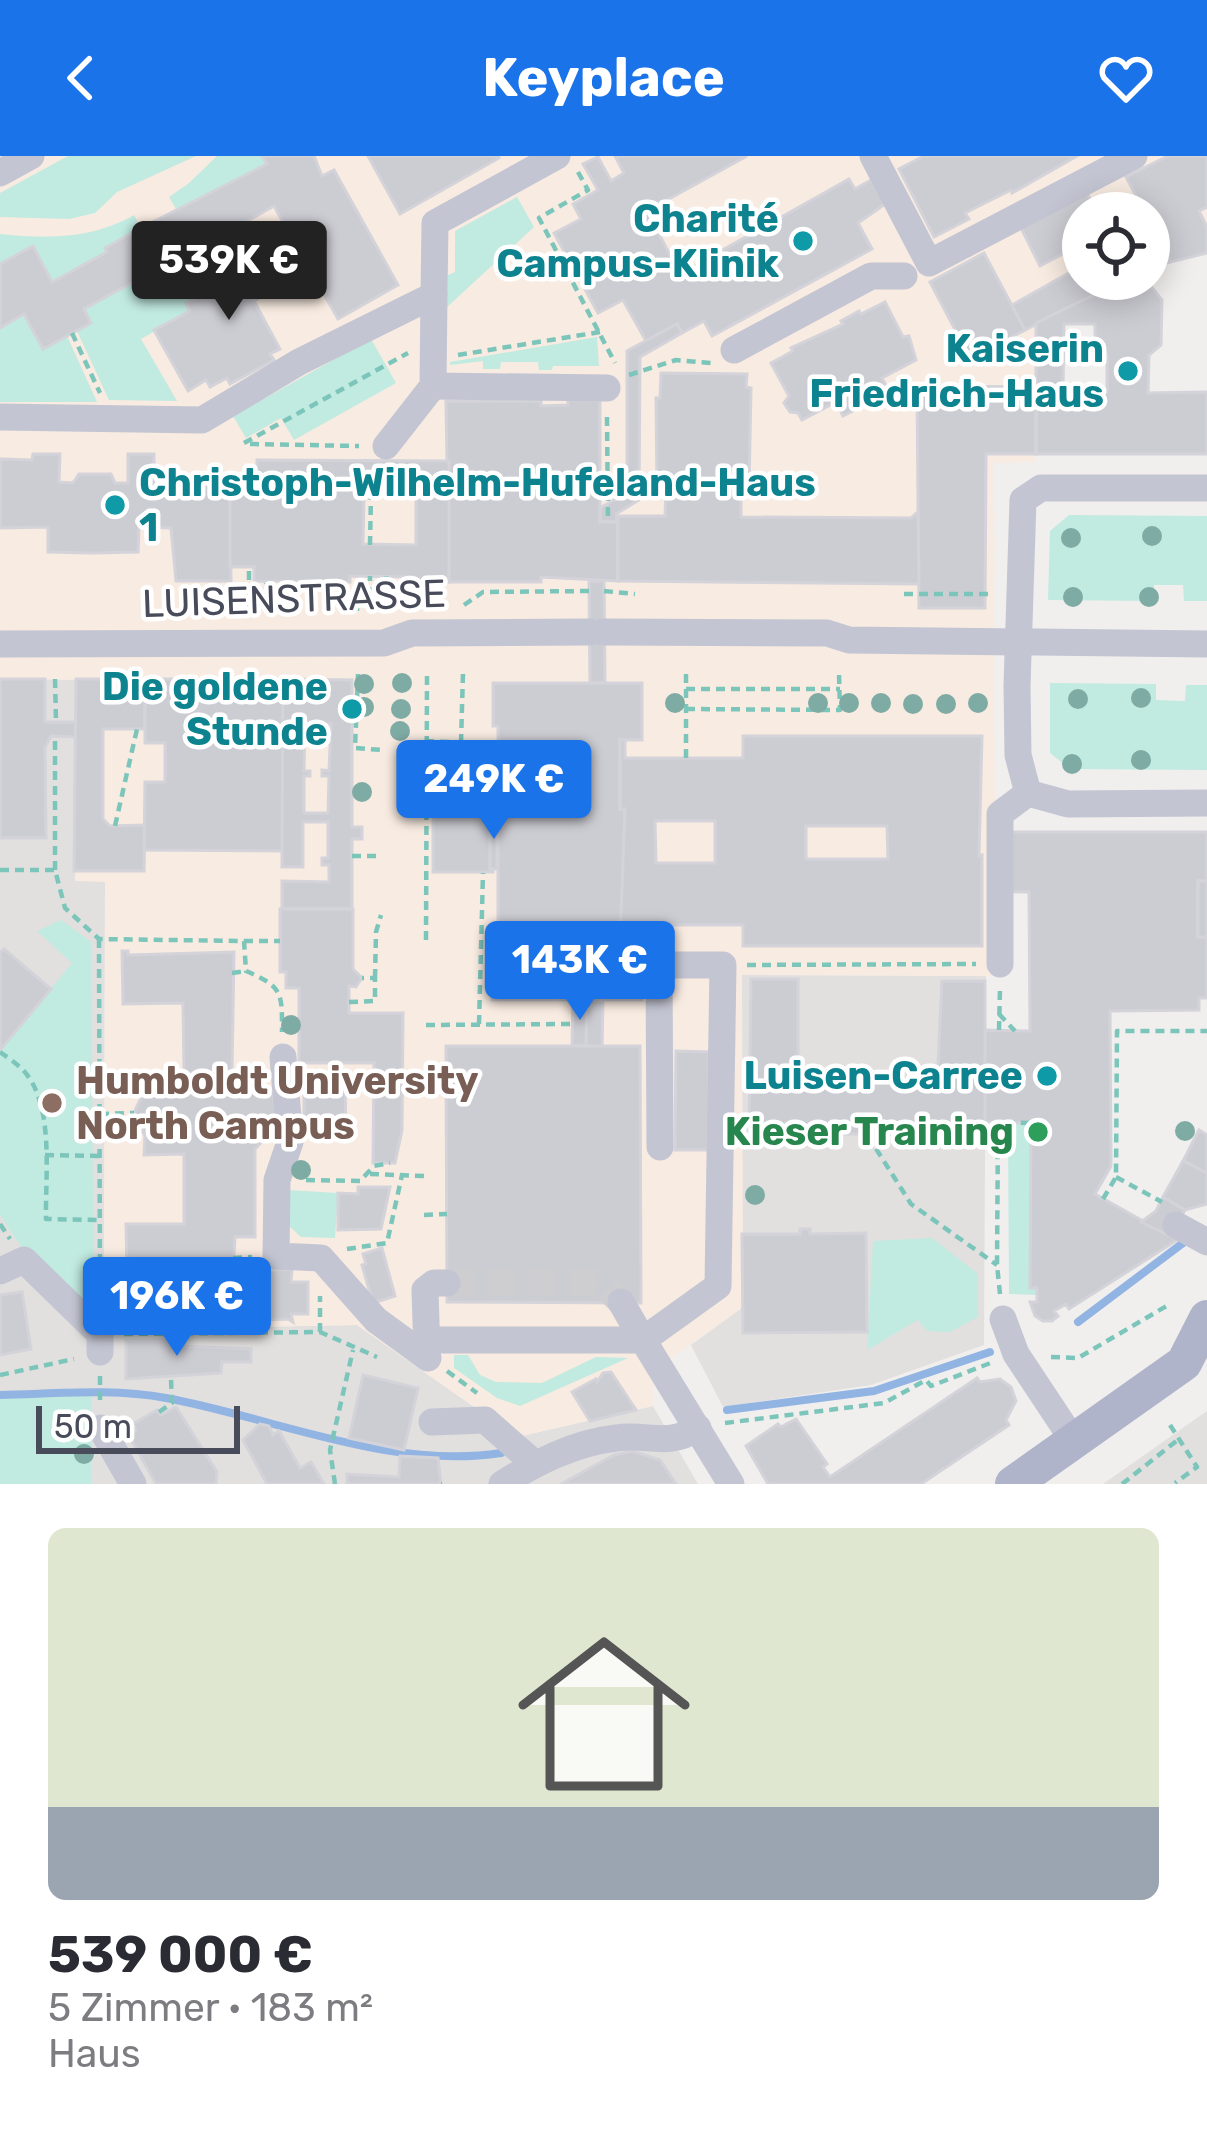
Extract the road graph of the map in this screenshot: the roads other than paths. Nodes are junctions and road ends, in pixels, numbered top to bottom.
1 (31, 156) edge
2 (557, 156) edge
3 (873, 156) edge
4 (1133, 156) edge
5 (0, 173) edge
6 (904, 276) dead end
7 (434, 295) junction
8 (724, 357) road end
9 (434, 361) junction
10 (607, 388) road end
11 (0, 417) edge
12 (386, 446) road end
13 (1207, 488) edge
14 (1019, 642) junction
15 (0, 644) edge
16 (1207, 644) edge
17 (1028, 794) junction
18 (1207, 803) edge
19 (1000, 964) road end
20 (283, 1057) dead end
21 (660, 1148) dead end
22 (1169, 1213) road end
23 (1207, 1242) edge
24 (0, 1271) edge
25 (447, 1283) dead end
26 (621, 1302) tunnel mouth
27 (1003, 1318) road end
28 (1207, 1318) edge
29 (643, 1340) junction
30 (100, 1343) road end
31 (427, 1349) junction
32 (101, 1414) road end
33 (432, 1422) dead end
34 (698, 1428) junction
35 (1073, 1440) junction
36 (535, 1456) junction
37 (133, 1484) edge
38 (502, 1484) edge
39 (731, 1484) edge
40 (1013, 1484) edge

1 - 5 street
2 - 7 street
3 - 4 street
6 - 8 street
7 - 9 street
7 - 11 street
9 - 10 street
9 - 12 street
13 - 14 street
14 - 15 street, LUISENSTRASSE
14 - 16 street, LUISENSTRASSE
14 - 17 street
17 - 18 street
17 - 19 street
20 - 31 street
21 - 29 street
22 - 23 street
24 - 30 street
25 - 31 street
26 - 29 street
27 - 35 street
28 - 35 main road
29 - 31 street
29 - 34 street
32 - 37 street
33 - 36 street
34 - 36 street
34 - 39 street
35 - 40 main road
36 - 38 street

